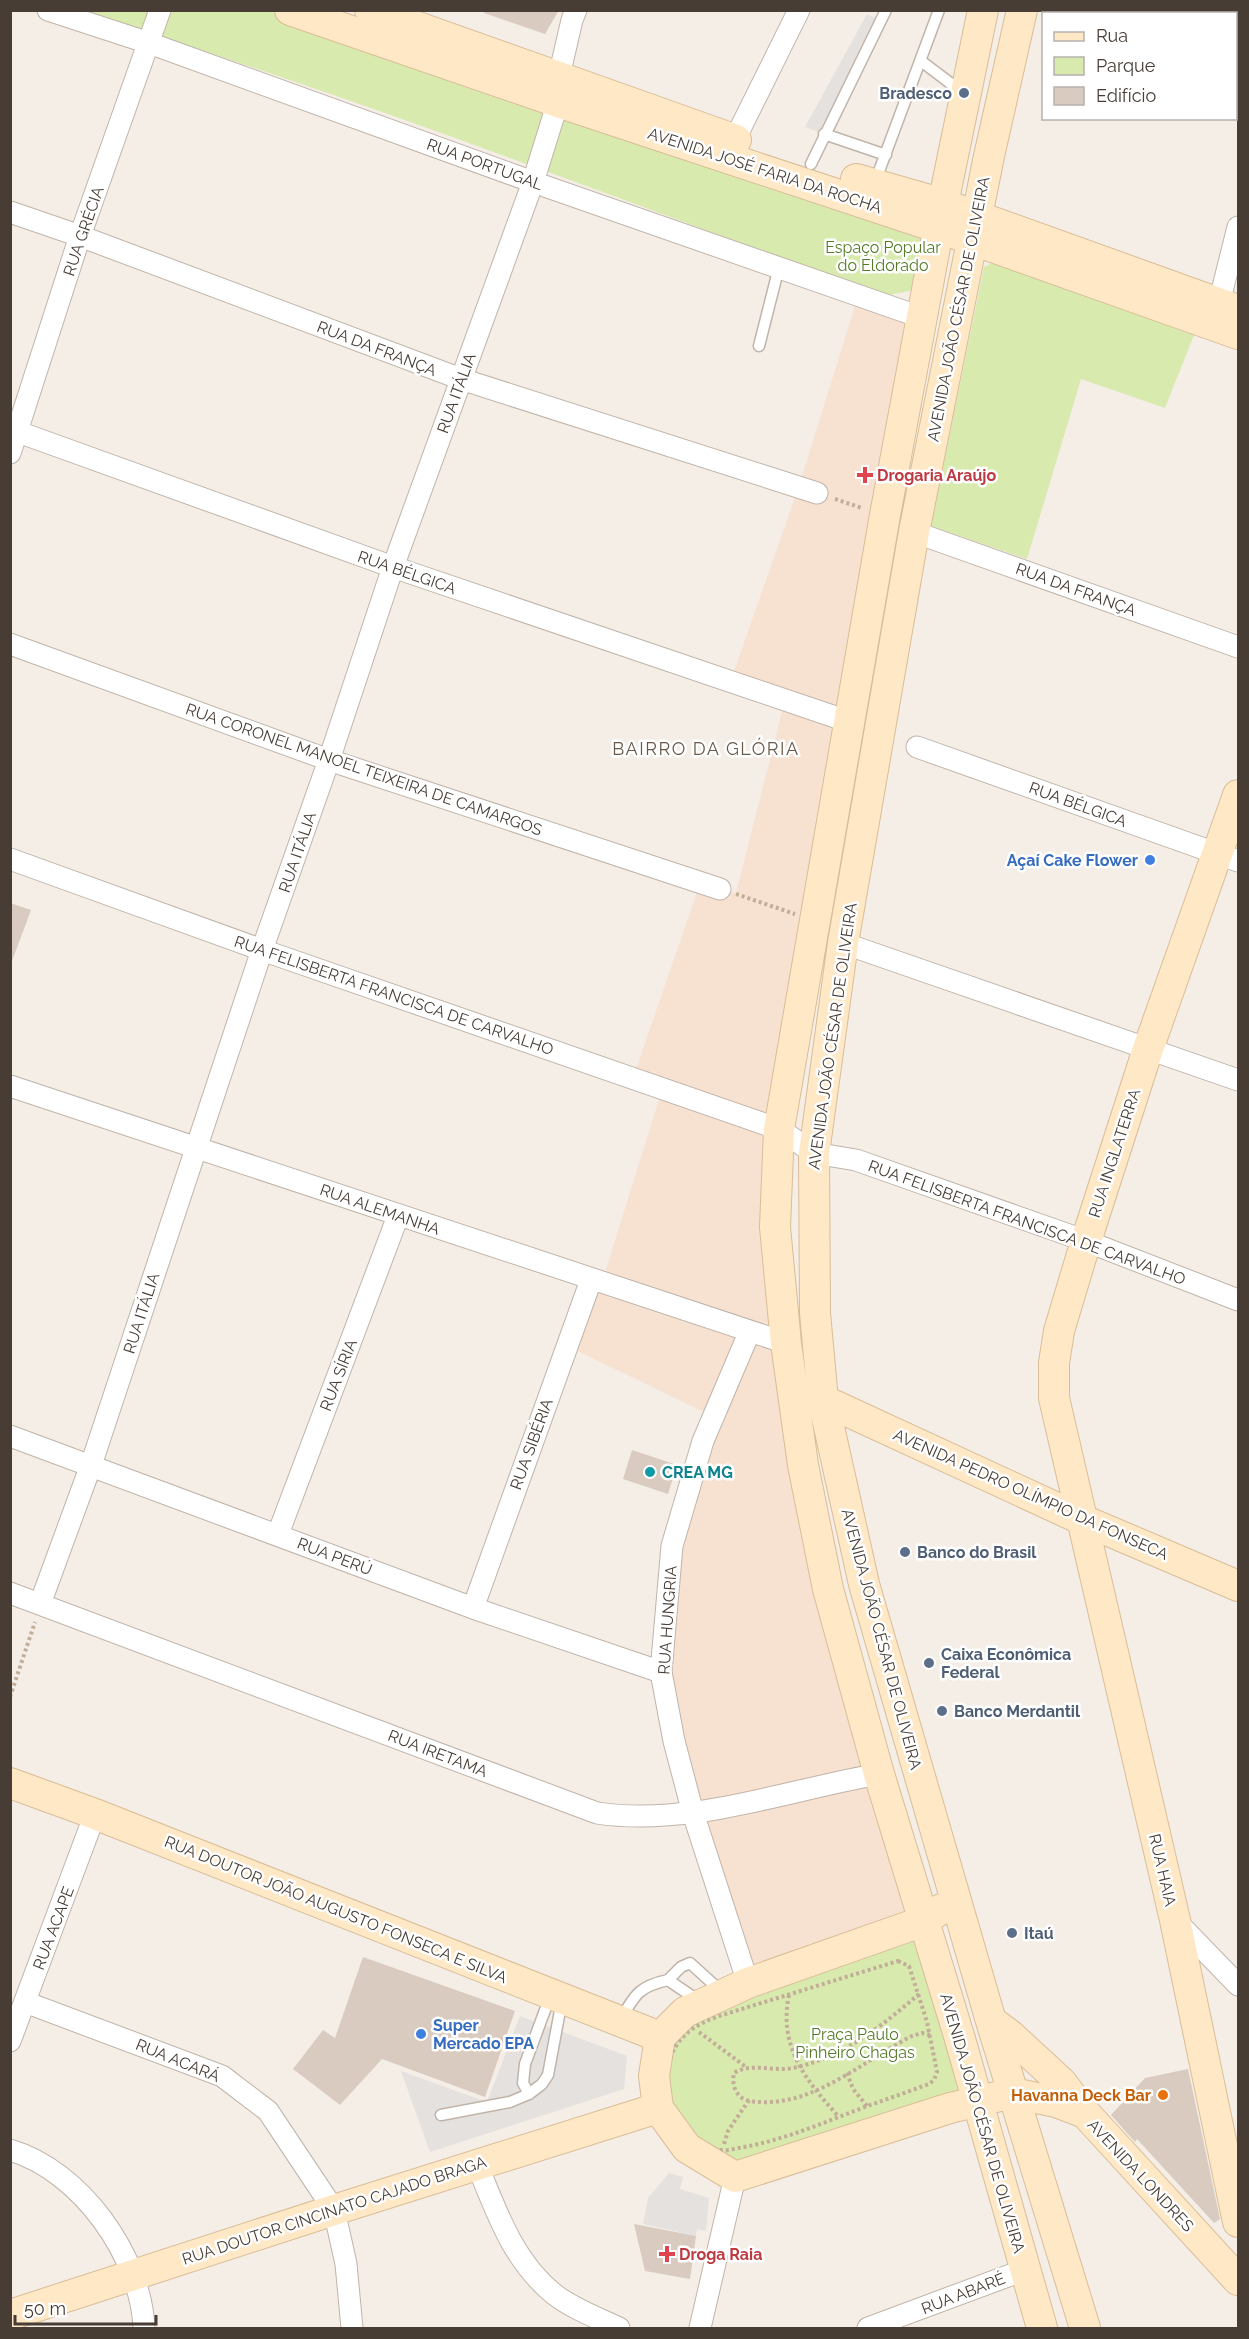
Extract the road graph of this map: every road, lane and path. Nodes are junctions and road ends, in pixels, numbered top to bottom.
1 (48, 10) edge
2 (160, 10) edge
3 (290, 10) edge
4 (370, 10) edge
5 (576, 10) edge
6 (799, 10) edge
7 (886, 10) edge
8 (939, 10) edge
9 (983, 10) edge
10 (1022, 10) edge
11 (149, 42) junction
12 (921, 61) junction
13 (558, 89) junction
14 (964, 93) junction
15 (824, 134) junction
16 (735, 139) junction
17 (886, 155) junction
18 (811, 164) junction
19 (533, 182) junction
20 (874, 185) junction
21 (10, 212) edge
22 (941, 216) junction
23 (1239, 227) edge
24 (975, 228) junction
25 (80, 236) junction
26 (779, 267) junction
27 (1229, 307) edge
28 (923, 318) junction
29 (1239, 334) edge
30 (759, 346) dead end
31 (461, 379) junction
32 (14, 430) edge
33 (10, 453) edge
34 (817, 494) joint
35 (885, 515) junction
36 (914, 532) junction
37 (393, 567) junction
38 (10, 644) edge
39 (1239, 647) edge
40 (850, 722) junction
41 (917, 747) dead end
42 (329, 760) junction
43 (1239, 795) edge
44 (1228, 857) edge
45 (10, 859) edge
46 (720, 889) joint
47 (815, 921) junction
48 (843, 943) junction
49 (262, 950) junction
50 (1148, 1048) junction
51 (1239, 1080) edge
52 (10, 1086) edge
53 (821, 1104) junction
54 (779, 1129) junction
55 (196, 1147) junction
56 (814, 1153) junction
57 (398, 1216) junction
58 (1086, 1241) junction
59 (591, 1280) junction
60 (1239, 1300) edge
61 (749, 1333) junction
62 (786, 1343) junction
63 (824, 1400) junction
64 (10, 1436) edge
65 (91, 1465) junction
66 (1083, 1520) junction
67 (278, 1534) junction
68 (1239, 1586) edge
69 (10, 1593) edge
70 (40, 1604) junction
71 (473, 1608) junction
72 (661, 1672) junction
73 (10, 1696) edge
74 (879, 1774) junction
75 (10, 1784) edge
76 (693, 1813) junction
77 (95, 1814) junction
78 (955, 1895) junction
79 (1175, 1920) junction
80 (924, 1921) junction
81 (668, 1980) junction
82 (1239, 1985) edge
83 (789, 1994) junction
84 (919, 1994) junction
85 (557, 1996) junction
86 (25, 2002) junction
87 (717, 2002) junction
88 (992, 2021) junction
89 (620, 2022) junction
90 (930, 2035) junction
91 (660, 2037) junction
92 (10, 2042) edge
93 (746, 2067) junction
94 (800, 2067) junction
95 (847, 2073) junction
96 (816, 2091) junction
97 (1013, 2093) junction
98 (529, 2094) junction
99 (749, 2100) junction
100 (977, 2100) junction
101 (867, 2106) junction
102 (658, 2108) junction
103 (1085, 2113) junction
104 (441, 2115) dead end
105 (838, 2117) junction
106 (10, 2150) edge
107 (722, 2151) junction
108 (477, 2164) junction
109 (735, 2177) junction
110 (334, 2210) junction
111 (1239, 2222) edge
112 (1024, 2270) junction
113 (134, 2276) junction
114 (1239, 2280) edge
115 (10, 2315) edge
116 (144, 2328) edge
117 (352, 2328) edge
118 (619, 2328) edge
119 (700, 2328) edge
120 (868, 2328) edge
121 (1042, 2328) edge
122 (1085, 2328) edge

1 - 11 street, RUA PORTUGAL
2 - 11 street, RUA GRÉCIA
3 - 13 street, AVENIDA JOSÉ FARIA DA ROCHA
4 - 13 street, AVENIDA JOSÉ FARIA DA ROCHA
5 - 13 street, RUA ITÁLIA
6 - 16 street
7 - 15 lane
8 - 12 lane
9 - 14 street, AVENIDA JOÃO CÉSAR DE OLIVEIRA
10 - 24 street, AVENIDA JOÃO CÉSAR DE OLIVEIRA
11 - 19 street, RUA PORTUGAL
11 - 25 street, RUA GRÉCIA
12 - 14 lane
12 - 17 lane
13 - 16 street, AVENIDA JOSÉ FARIA DA ROCHA
13 - 19 street, RUA ITÁLIA
13 - 22 street, AVENIDA JOSÉ FARIA DA ROCHA
14 - 22 street, AVENIDA JOÃO CÉSAR DE OLIVEIRA
15 - 17 lane
15 - 18 lane
16 - 18 street, AVENIDA JOSÉ FARIA DA ROCHA
17 - 20 lane
18 - 20 street, AVENIDA JOSÉ FARIA DA ROCHA
19 - 26 street, RUA PORTUGAL
19 - 31 street, RUA ITÁLIA
20 - 22 street, AVENIDA JOSÉ FARIA DA ROCHA
21 - 25 street, RUA DA FRANÇA
22 - 24 street, AVENIDA JOSÉ FARIA DA ROCHA
22 - 28 street, AVENIDA JOÃO CÉSAR DE OLIVEIRA
23 - 27 street
24 - 27 street, AVENIDA JOSÉ FARIA DA ROCHA
24 - 29 street, AVENIDA JOSÉ FARIA DA ROCHA
24 - 36 street, AVENIDA JOÃO CÉSAR DE OLIVEIRA
25 - 31 street, RUA DA FRANÇA
25 - 32 street, RUA GRÉCIA
26 - 28 street, RUA PORTUGAL
26 - 30 lane
28 - 35 street, AVENIDA JOÃO CÉSAR DE OLIVEIRA
31 - 34 street, RUA DA FRANÇA
31 - 37 street, RUA ITÁLIA
32 - 33 street, RUA GRÉCIA
32 - 37 street, RUA BÉLGICA
34 - 35 path
35 - 40 street, AVENIDA JOÃO CÉSAR DE OLIVEIRA
36 - 39 street, RUA DA FRANÇA
36 - 48 street, AVENIDA JOÃO CÉSAR DE OLIVEIRA
37 - 40 street, RUA BÉLGICA
37 - 42 street, RUA ITÁLIA
38 - 42 street, RUA CORONEL MANOEL TEIXEIRA DE CAMARGOS
40 - 47 street, AVENIDA JOÃO CÉSAR DE OLIVEIRA
41 - 44 street, RUA BÉLGICA
42 - 46 street, RUA CORONEL MANOEL TEIXEIRA DE CAMARGOS
42 - 49 street, RUA ITÁLIA
43 - 44 street, RUA INGLATERRA
44 - 50 street, RUA INGLATERRA
45 - 49 street, RUA FELISBERTA FRANCISCA DE CARVALHO
46 - 47 path
47 - 54 street, AVENIDA JOÃO CÉSAR DE OLIVEIRA
48 - 50 street
48 - 53 street, AVENIDA JOÃO CÉSAR DE OLIVEIRA
49 - 54 street, RUA FELISBERTA FRANCISCA DE CARVALHO
49 - 55 street, RUA ITÁLIA
50 - 51 street
50 - 58 street, RUA INGLATERRA
52 - 55 street, RUA ALEMANHA
53 - 54 street
53 - 56 street, AVENIDA JOÃO CÉSAR DE OLIVEIRA
54 - 56 street, RUA FELISBERTA FRANCISCA DE CARVALHO
54 - 62 street, AVENIDA JOÃO CÉSAR DE OLIVEIRA
55 - 57 street, RUA ALEMANHA
55 - 65 street, RUA ITÁLIA
56 - 58 street, RUA FELISBERTA FRANCISCA DE CARVALHO
56 - 63 street, AVENIDA JOÃO CÉSAR DE OLIVEIRA
57 - 59 street, RUA ALEMANHA
57 - 67 street, RUA SÍRIA
58 - 60 street, RUA FELISBERTA FRANCISCA DE CARVALHO
58 - 66 street, RUA INGLATERRA
59 - 61 street, RUA ALEMANHA
59 - 71 street, RUA SIBÉRIA
61 - 62 street
61 - 72 street, RUA HUNGRIA
62 - 74 street, AVENIDA JOÃO CÉSAR DE OLIVEIRA
63 - 66 street, AVENIDA PEDRO OLÍMPIO DA FONSECA
63 - 78 street, AVENIDA JOÃO CÉSAR DE OLIVEIRA
64 - 65 street, RUA PERÚ
65 - 67 street, RUA PERÚ
65 - 70 street, RUA ITÁLIA
66 - 68 street, AVENIDA PEDRO OLÍMPIO DA FONSECA
66 - 79 street, RUA HAIA
67 - 71 street, RUA PERÚ
69 - 70 street, RUA IRETAMA
70 - 73 path
70 - 76 street, RUA IRETAMA
71 - 72 street, RUA PERÚ
72 - 76 street, RUA HUNGRIA
74 - 76 street, RUA IRETAMA
74 - 80 street, AVENIDA JOÃO CÉSAR DE OLIVEIRA
75 - 77 street, RUA DOUTOR JOÃO AUGUSTO FONSECA E SILVA
76 - 87 street, RUA HUNGRIA
77 - 85 street, RUA DOUTOR JOÃO AUGUSTO FONSECA E SILVA
77 - 86 street, RUA ACAPE
78 - 80 street
78 - 88 street, AVENIDA JOÃO CÉSAR DE OLIVEIRA
79 - 82 street
79 - 111 street, RUA HAIA
80 - 87 street
80 - 100 street, AVENIDA JOÃO CÉSAR DE OLIVEIRA
81 - 87 lane
81 - 87 lane
81 - 89 lane
83 - 84 path
83 - 87 path
83 - 94 path
84 - 90 path
84 - 94 path
85 - 89 street, RUA DOUTOR JOÃO AUGUSTO FONSECA E SILVA
85 - 98 lane
85 - 98 lane
86 - 92 street, RUA ACAPE
86 - 110 street, RUA ACARÁ
87 - 91 street
87 - 93 path
87 - 107 path
88 - 97 street, AVENIDA JOÃO CÉSAR DE OLIVEIRA
88 - 103 street, AVENIDA LONDRES
89 - 91 street, RUA DOUTOR JOÃO AUGUSTO FONSECA E SILVA
90 - 95 path
90 - 101 path
91 - 102 street
93 - 94 path
93 - 99 path
94 - 96 path
95 - 96 path
95 - 101 path
96 - 99 path
96 - 105 path
97 - 100 street
97 - 103 street
97 - 122 street, AVENIDA JOÃO CÉSAR DE OLIVEIRA
98 - 104 lane
99 - 107 path
100 - 109 street
100 - 112 street, AVENIDA JOÃO CÉSAR DE OLIVEIRA
101 - 105 path
102 - 108 street, RUA DOUTOR CINCINATO CAJADO BRAGA
102 - 109 street
103 - 114 street, AVENIDA LONDRES
105 - 107 path
106 - 113 street
108 - 110 street, RUA DOUTOR CINCINATO CAJADO BRAGA
108 - 118 street
109 - 119 street
110 - 113 street, RUA DOUTOR CINCINATO CAJADO BRAGA
110 - 117 street, RUA ACARÁ
112 - 120 street, RUA ABARÉ
112 - 121 street, AVENIDA JOÃO CÉSAR DE OLIVEIRA
113 - 115 street, RUA DOUTOR CINCINATO CAJADO BRAGA
113 - 116 street

